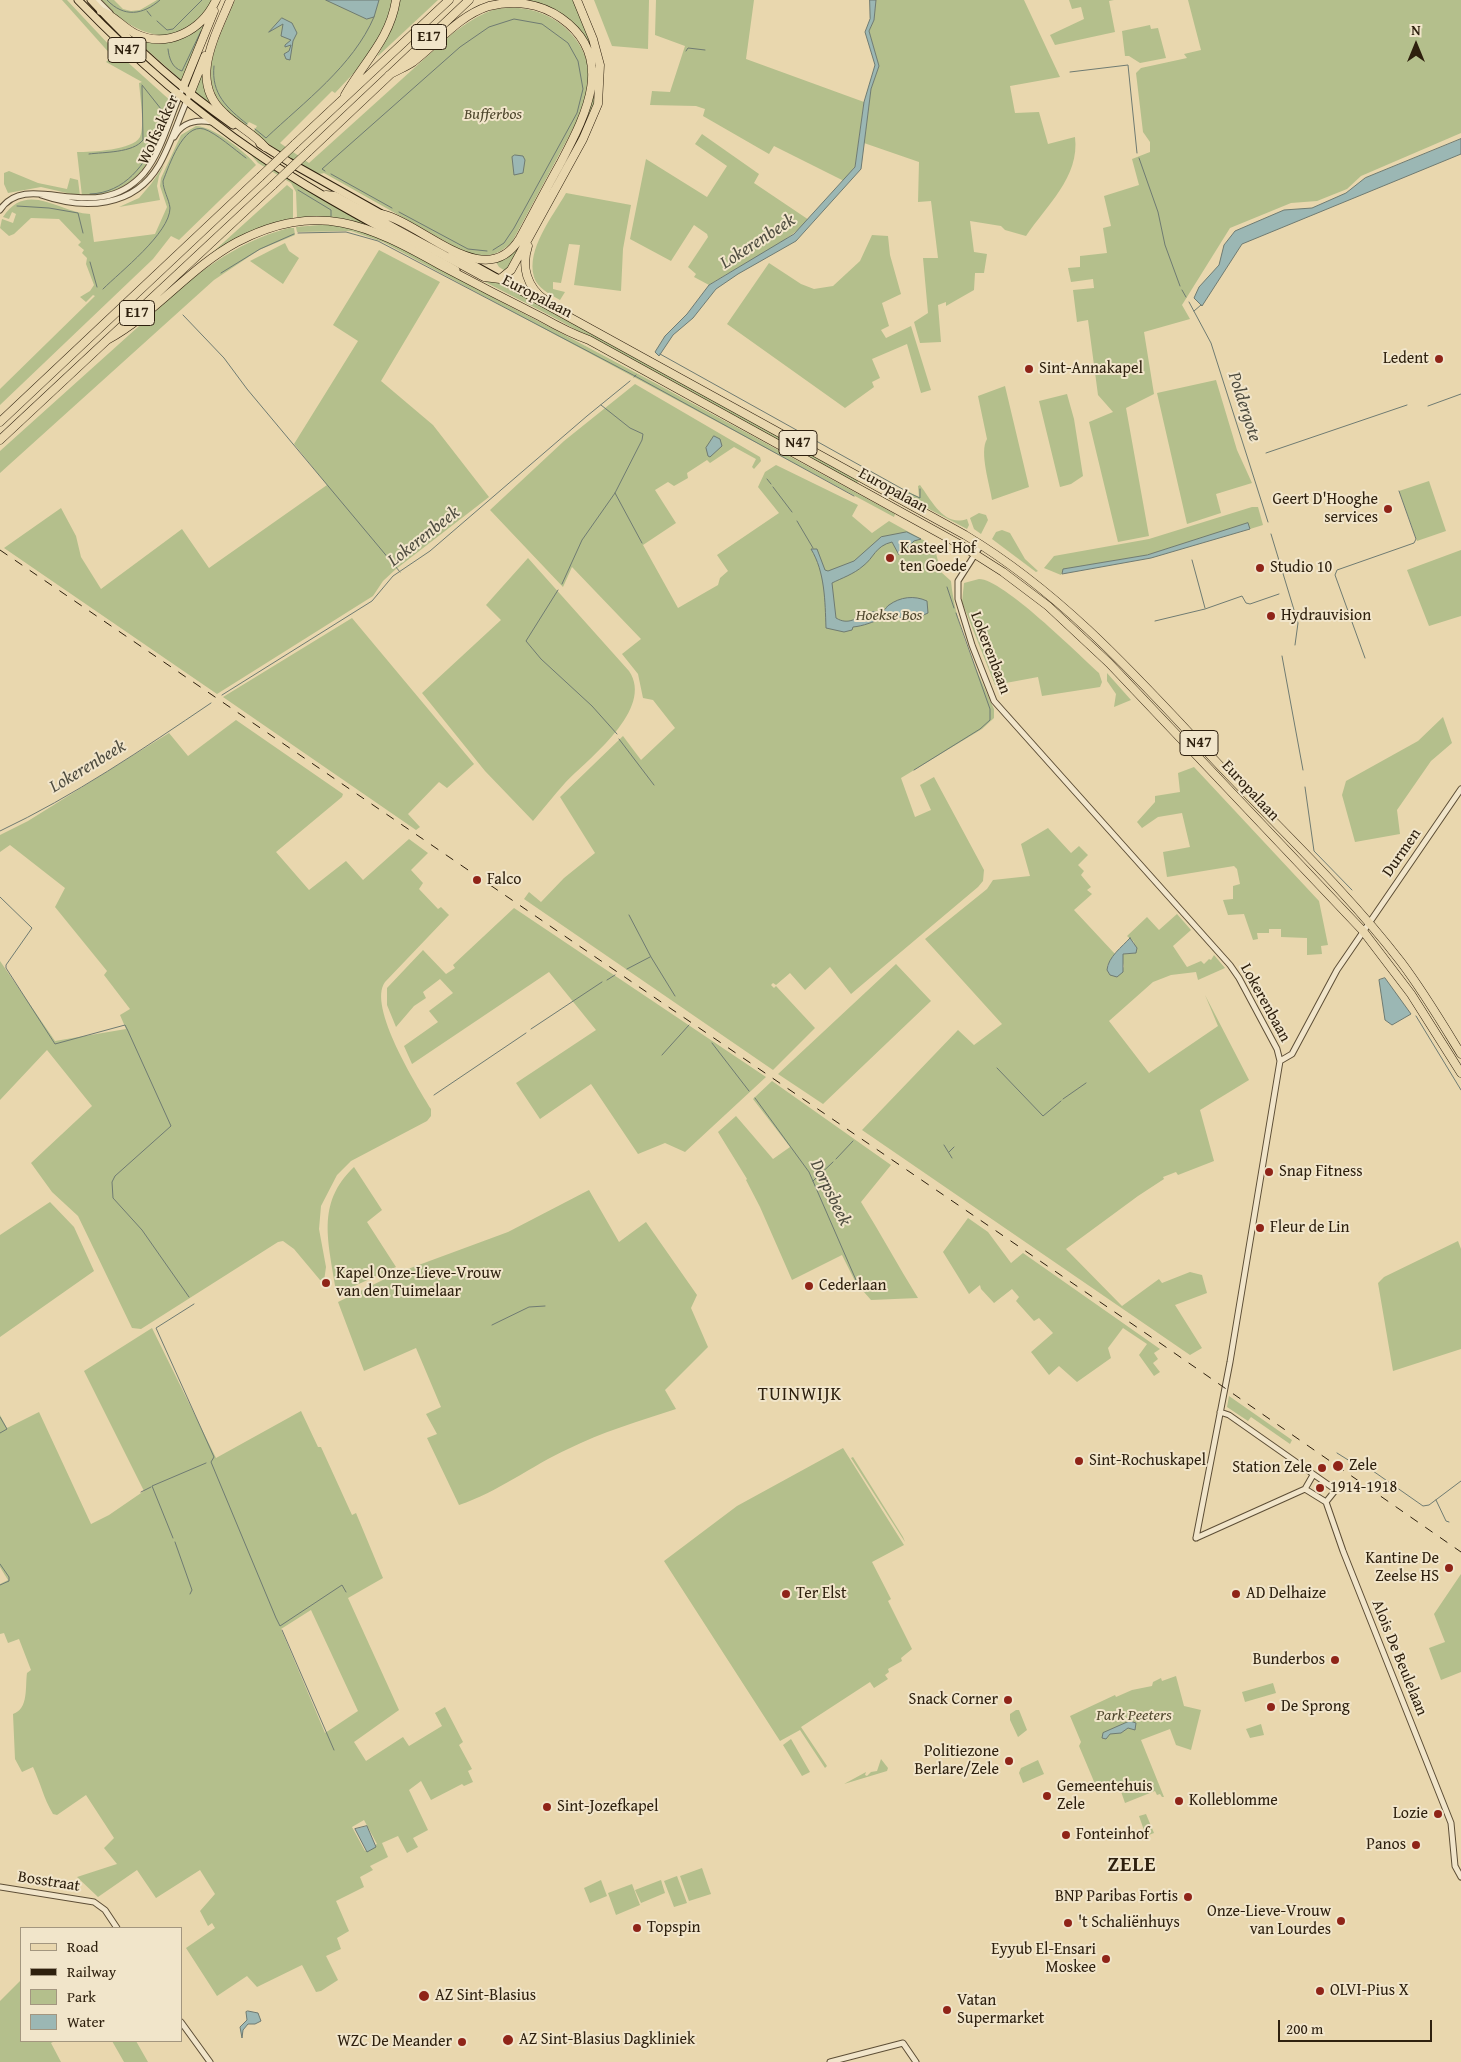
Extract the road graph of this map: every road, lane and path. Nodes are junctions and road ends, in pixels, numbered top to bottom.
1 (78, 0) edge
2 (91, 0) edge
3 (97, 0) edge
4 (217, 0) edge
5 (229, 0) edge
6 (396, 0) edge
7 (450, 0) edge
8 (469, 0) edge
9 (577, 0) edge
10 (101, 10) junction
11 (110, 14) junction
12 (390, 74) junction
13 (183, 87) junction
14 (190, 94) junction
15 (179, 96) junction
16 (186, 102) junction
17 (341, 103) junction
18 (212, 122) junction
19 (265, 147) junction
20 (151, 177) junction
21 (36, 193) junction
22 (326, 195) junction
23 (0, 210) edge
24 (381, 214) junction
25 (533, 233) junction
26 (500, 279) junction
27 (553, 308) junction
28 (107, 340) junction
29 (589, 340) junction
30 (0, 422) edge
31 (0, 440) edge
32 (981, 545) junction
33 (975, 553) junction
34 (1461, 789) edge
35 (1368, 923) junction
36 (1363, 931) junction
37 (1461, 1054) edge
38 (1280, 1062) junction
39 (1461, 1073) edge
40 (1220, 1412) junction
41 (1313, 1475) junction
42 (1305, 1489) junction
43 (1326, 1502) junction
44 (1459, 1875) edge
45 (0, 1888) edge
46 (116, 1927) edge
47 (182, 2023) edge
48 (210, 2062) edge
49 (830, 2062) edge
50 (916, 2062) edge

1 - 15 main road, N47
2 - 10 main road, N47
3 - 11 street
4 - 11 highway
4 - 13 highway
5 - 14 highway
5 - 19 highway
6 - 17 highway
7 - 17 highway, E17
8 - 12 highway, E17
9 - 25 highway
10 - 11 highway
10 - 13 main road, N47
12 - 24 highway
12 - 28 highway, E17, bridge
13 - 14 main road, Europalaan / N47
13 - 15 street, Wolfsakker
14 - 16 street, Wolfsakker
14 - 19 main road, Europalaan / N47
15 - 16 main road, Europalaan / N47
15 - 21 street, Wolfsakker
16 - 18 main road, Europalaan / N47
16 - 20 street, Wolfsakker
17 - 30 highway, E17, bridge
18 - 20 street, Wolfsakker
18 - 22 main road, Europalaan / N47
19 - 24 main road, Europalaan / N47
20 - 21 street, Wolfsakker
21 - 23 street, Wolfsakker
22 - 26 highway
22 - 29 main road, Europalaan / N47
24 - 26 main road, Europalaan / N47
25 - 26 highway
25 - 27 highway
26 - 27 highway, Europalaan / N47
27 - 32 highway, Europalaan / N47
28 - 29 highway
28 - 31 highway, E17
29 - 33 highway, Europalaan / N47
32 - 33 street, Lokerenbaan
32 - 35 highway, Europalaan / N47
33 - 36 highway, Europalaan / N47
33 - 38 street, Lokerenbaan
34 - 35 street, Durmen
35 - 36 street, Durmen
35 - 37 highway, Europalaan / N47
36 - 38 street, Durmen
36 - 39 highway, Europalaan / N47
38 - 40 street, Lokerenbaan
40 - 41 street
40 - 42 street, Lokerenbaan
41 - 42 street
41 - 43 street, Alois De Beulelaan
42 - 43 street
43 - 44 street, Alois De Beulelaan
45 - 46 street, Bosstraat
47 - 48 street
49 - 50 street

